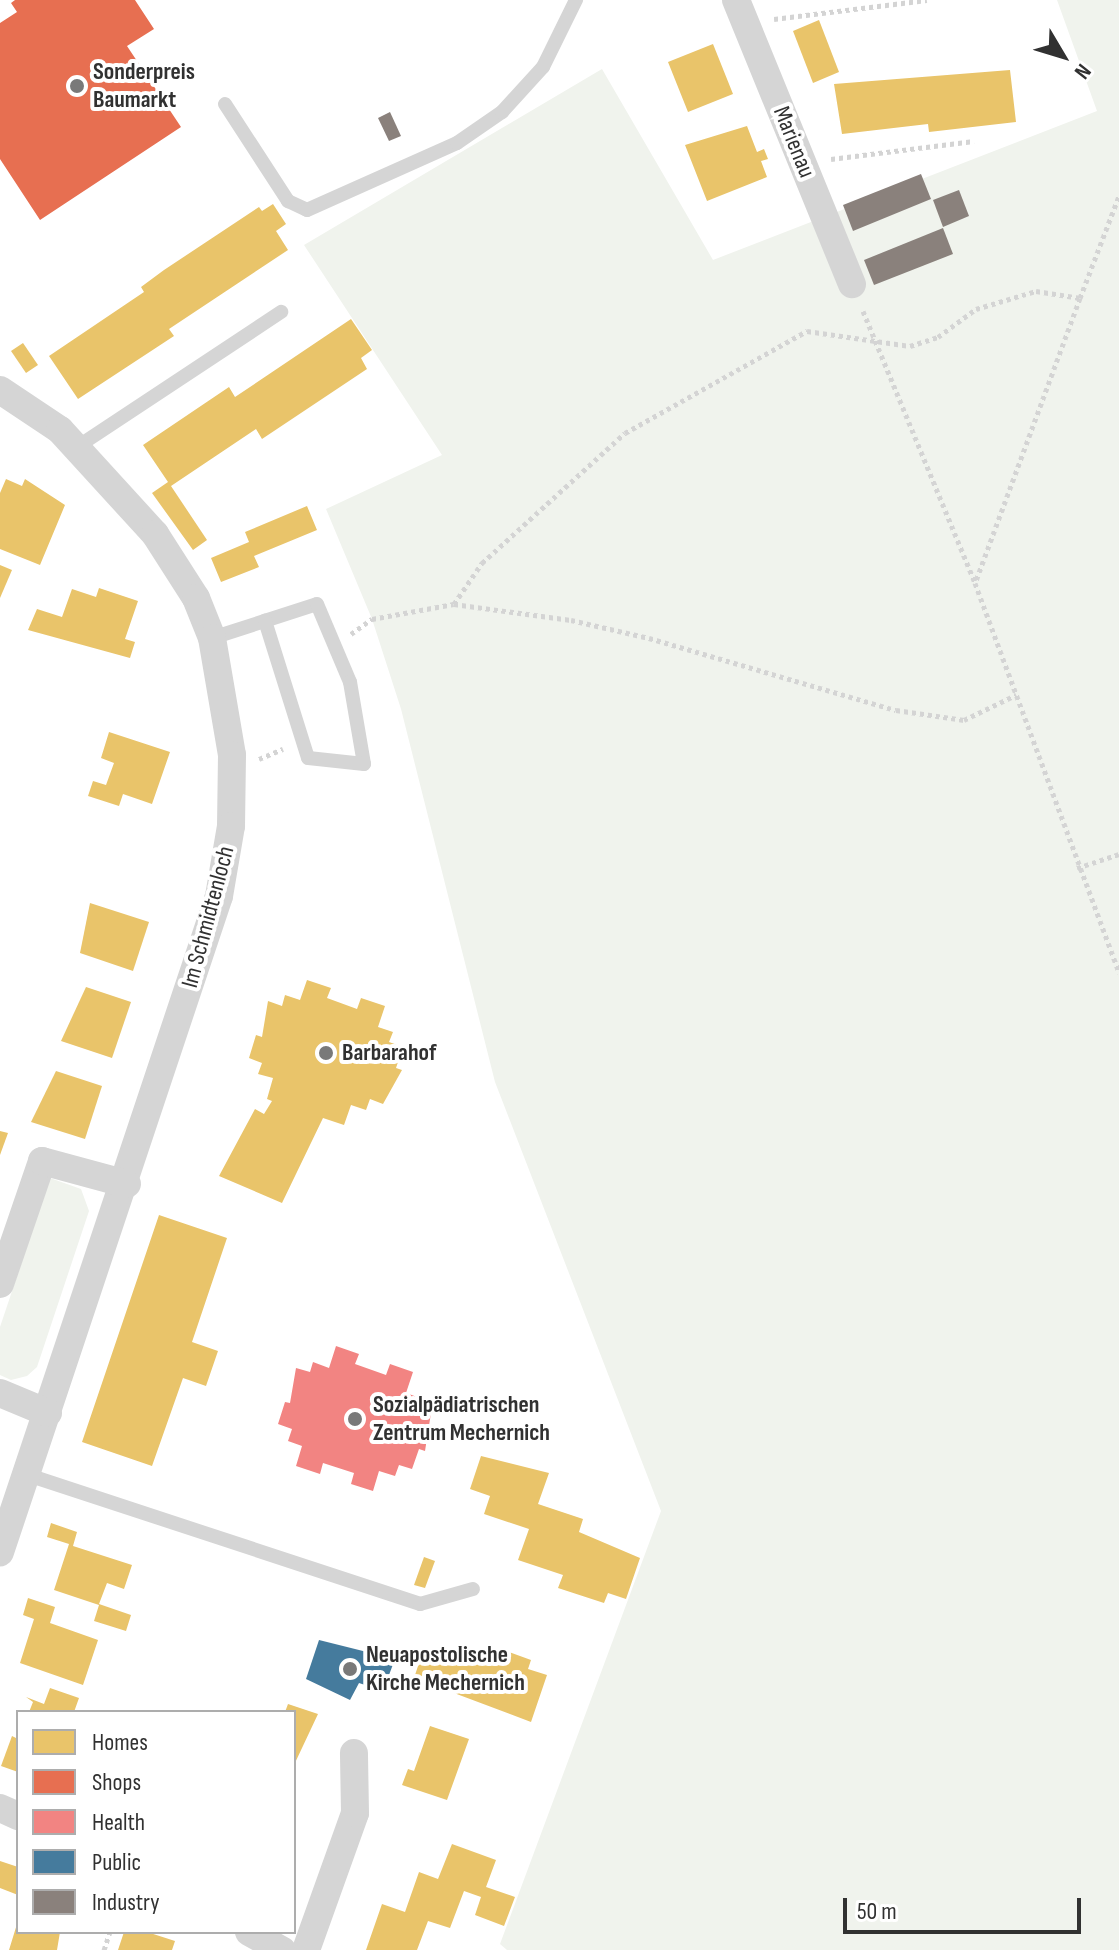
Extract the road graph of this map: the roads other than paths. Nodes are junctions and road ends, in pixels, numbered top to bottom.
1 (576, 0) edge
2 (740, 12) edge
3 (225, 104) dead end
4 (852, 284) road end
5 (281, 312) dead end
6 (0, 390) edge
7 (77, 447) junction
8 (265, 621) junction
9 (212, 638) junction
10 (127, 1184) junction
11 (0, 1284) edge
12 (0, 1393) edge
13 (48, 1413) junction
14 (28, 1475) junction
15 (0, 1552) edge
16 (473, 1589) dead end
17 (354, 1753) dead end
18 (253, 1934) edge
19 (282, 1950) edge
20 (306, 1950) edge

1 - 3 lane
2 - 4 street, Marienau
5 - 7 lane
6 - 7 street, Im Schmidtenloch
7 - 9 street, Im Schmidtenloch
8 - 8 lane
8 - 9 lane
9 - 10 street, Im Schmidtenloch
10 - 11 street
10 - 13 street, Im Schmidtenloch
12 - 13 street
13 - 14 street, Im Schmidtenloch
14 - 15 street, Im Schmidtenloch
14 - 16 lane
17 - 20 street
18 - 19 street

